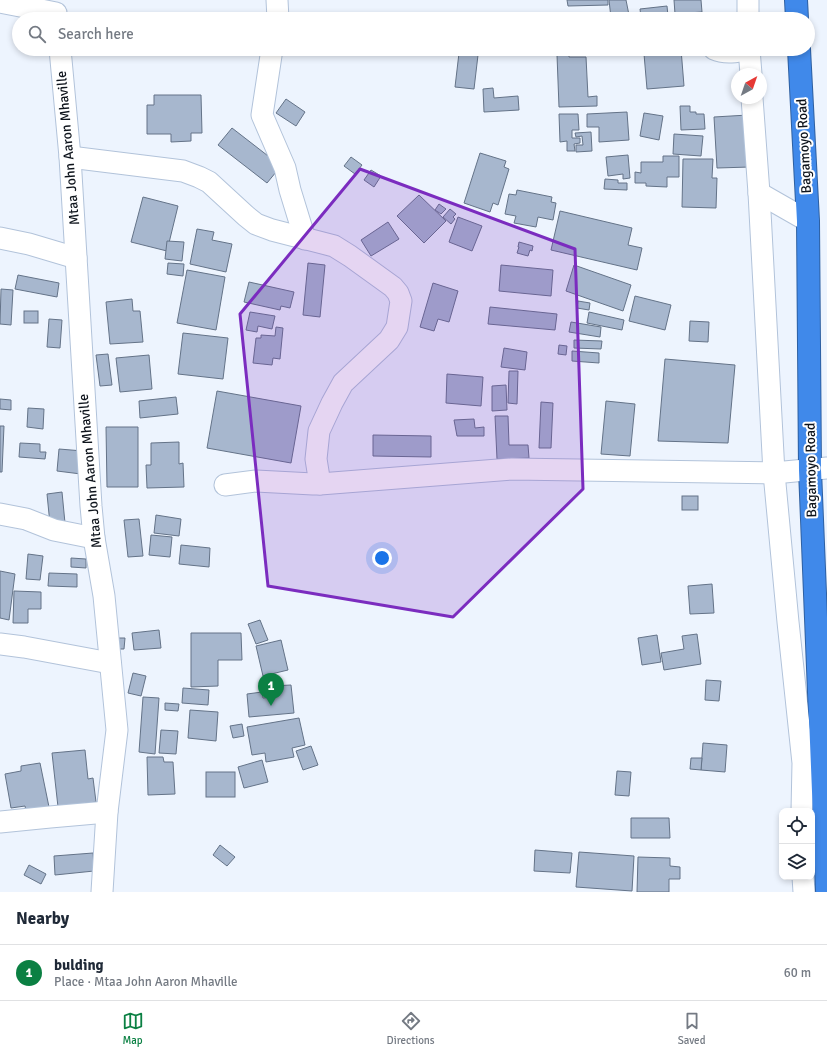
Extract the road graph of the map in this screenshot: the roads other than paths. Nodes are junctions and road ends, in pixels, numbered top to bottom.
1 (277, 0) edge
2 (748, 0) edge
3 (796, 0) edge
4 (0, 2) edge
5 (57, 11) edge
6 (278, 12) edge
7 (748, 12) edge
8 (797, 12) edge
9 (61, 56) edge
10 (271, 56) edge
11 (749, 56) edge
12 (799, 56) edge
13 (750, 68) edge
14 (752, 104) edge
15 (70, 157) junction
16 (759, 193) junction
17 (808, 221) junction
18 (0, 238) edge
19 (305, 239) junction
20 (76, 258) junction
21 (818, 469) edge
22 (774, 473) junction
23 (320, 484) junction
24 (225, 485) dead end
25 (0, 514) edge
26 (94, 538) junction
27 (0, 644) edge
28 (110, 663) junction
29 (802, 808) edge
30 (107, 812) junction
31 (0, 822) edge
32 (802, 880) edge
33 (827, 890) edge
34 (102, 892) edge
35 (804, 892) edge

1 - 6 street
2 - 7 street
3 - 8 highway
4 - 5 street
9 - 15 street, Mtaa John Aaron Mhaville
10 - 19 street
11 - 13 street
12 - 17 highway, Bagamoyo Road
14 - 16 street
15 - 19 street
15 - 20 street, Mtaa John Aaron Mhaville
16 - 17 street
16 - 22 street
17 - 21 highway, Bagamoyo Road
18 - 20 street
19 - 23 street
20 - 26 street, Mtaa John Aaron Mhaville
21 - 22 street
21 - 33 highway, Bagamoyo Road
22 - 23 street
22 - 29 street
23 - 24 street
25 - 26 street
26 - 28 street, Mtaa John Aaron Mhaville
27 - 28 street
28 - 30 street, Mtaa John Aaron Mhaville
30 - 31 street
30 - 34 street, Mtaa John Aaron Mhaville
32 - 35 street

